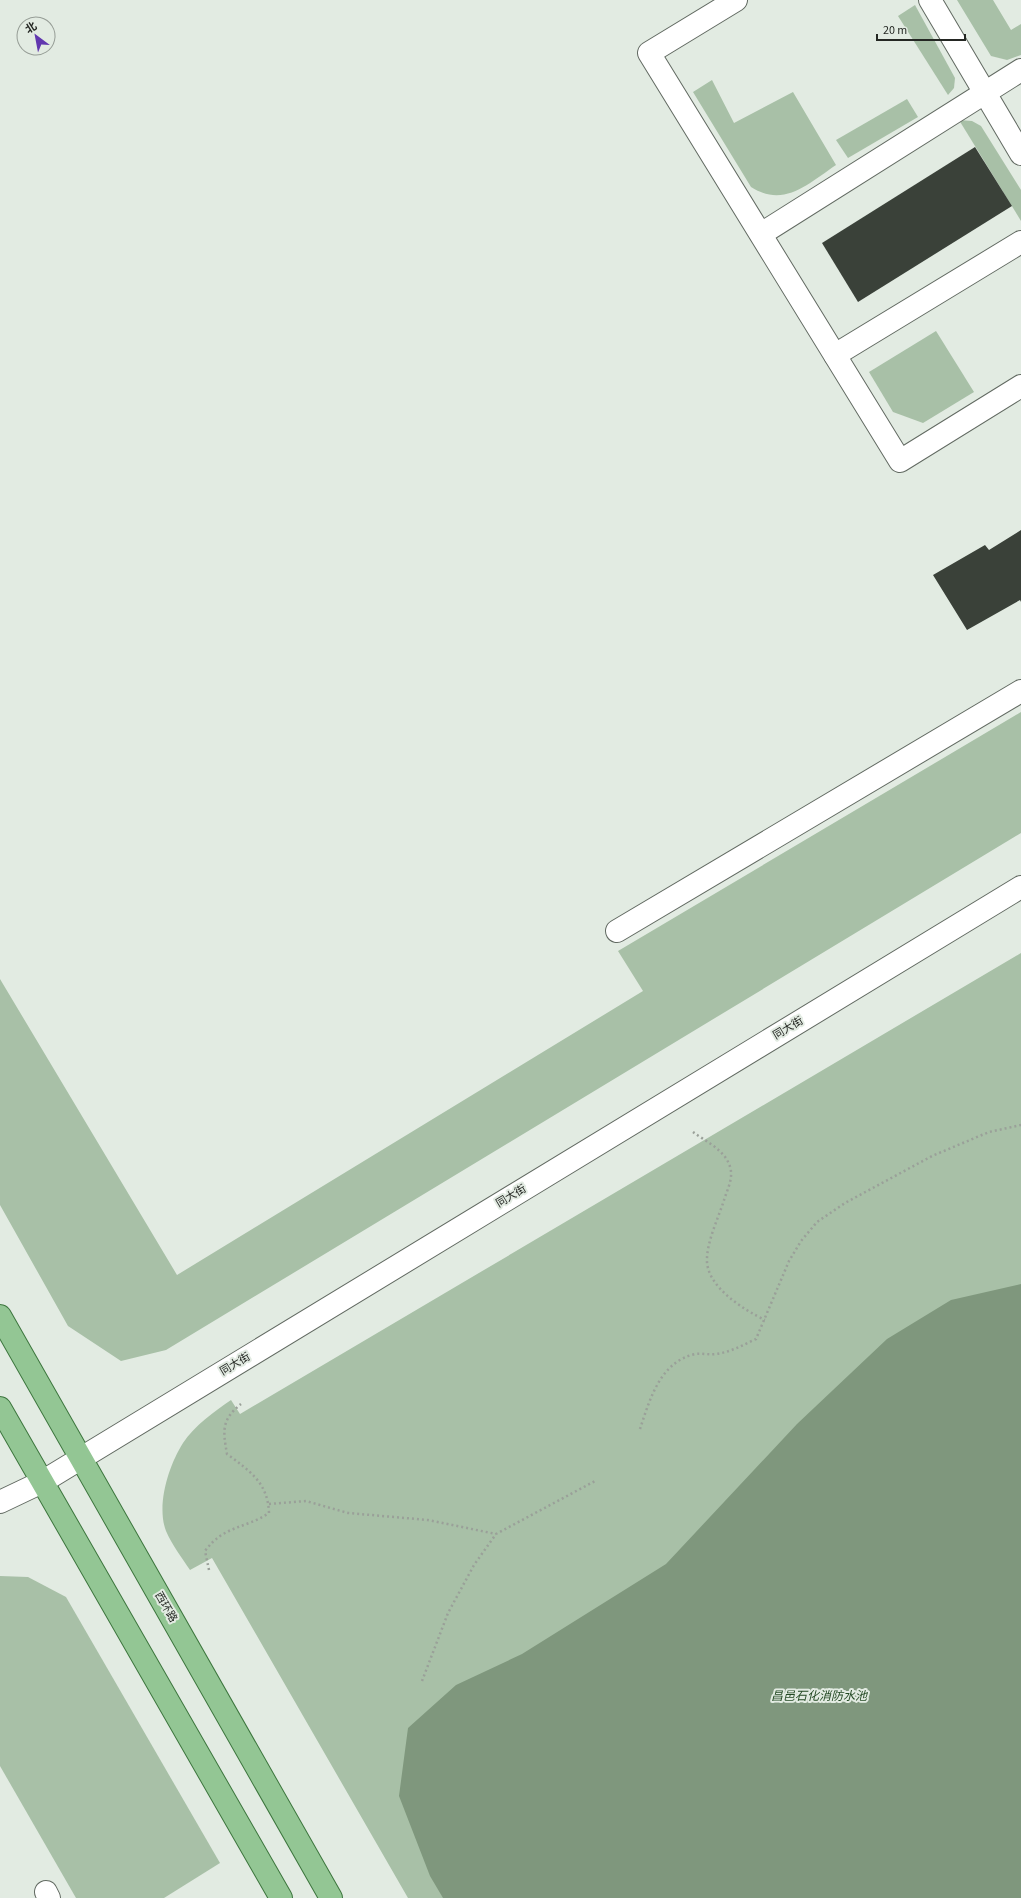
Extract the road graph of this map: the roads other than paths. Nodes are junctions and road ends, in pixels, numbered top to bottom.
1 (736, 0) edge
2 (930, 0) edge
3 (1021, 70) edge
4 (984, 93) junction
5 (1021, 154) edge
6 (760, 234) junction
7 (1021, 242) edge
8 (835, 355) junction
9 (1021, 386) edge
10 (1021, 691) edge
11 (1021, 886) edge
12 (616, 931) dead end
13 (0, 1316) edge
14 (0, 1408) edge
15 (81, 1458) junction
16 (42, 1482) junction
17 (0, 1502) edge
18 (281, 1898) edge
19 (331, 1898) edge

1 - 6 street
2 - 4 street
3 - 4 street
4 - 5 street
4 - 6 street
6 - 8 street
7 - 8 street
8 - 9 street
10 - 12 street
11 - 15 street, 同大街
13 - 15 main road, 西环路
14 - 16 main road
15 - 16 street, 同大街
15 - 19 main road, 西环路
16 - 17 street, 同大街
16 - 18 main road

